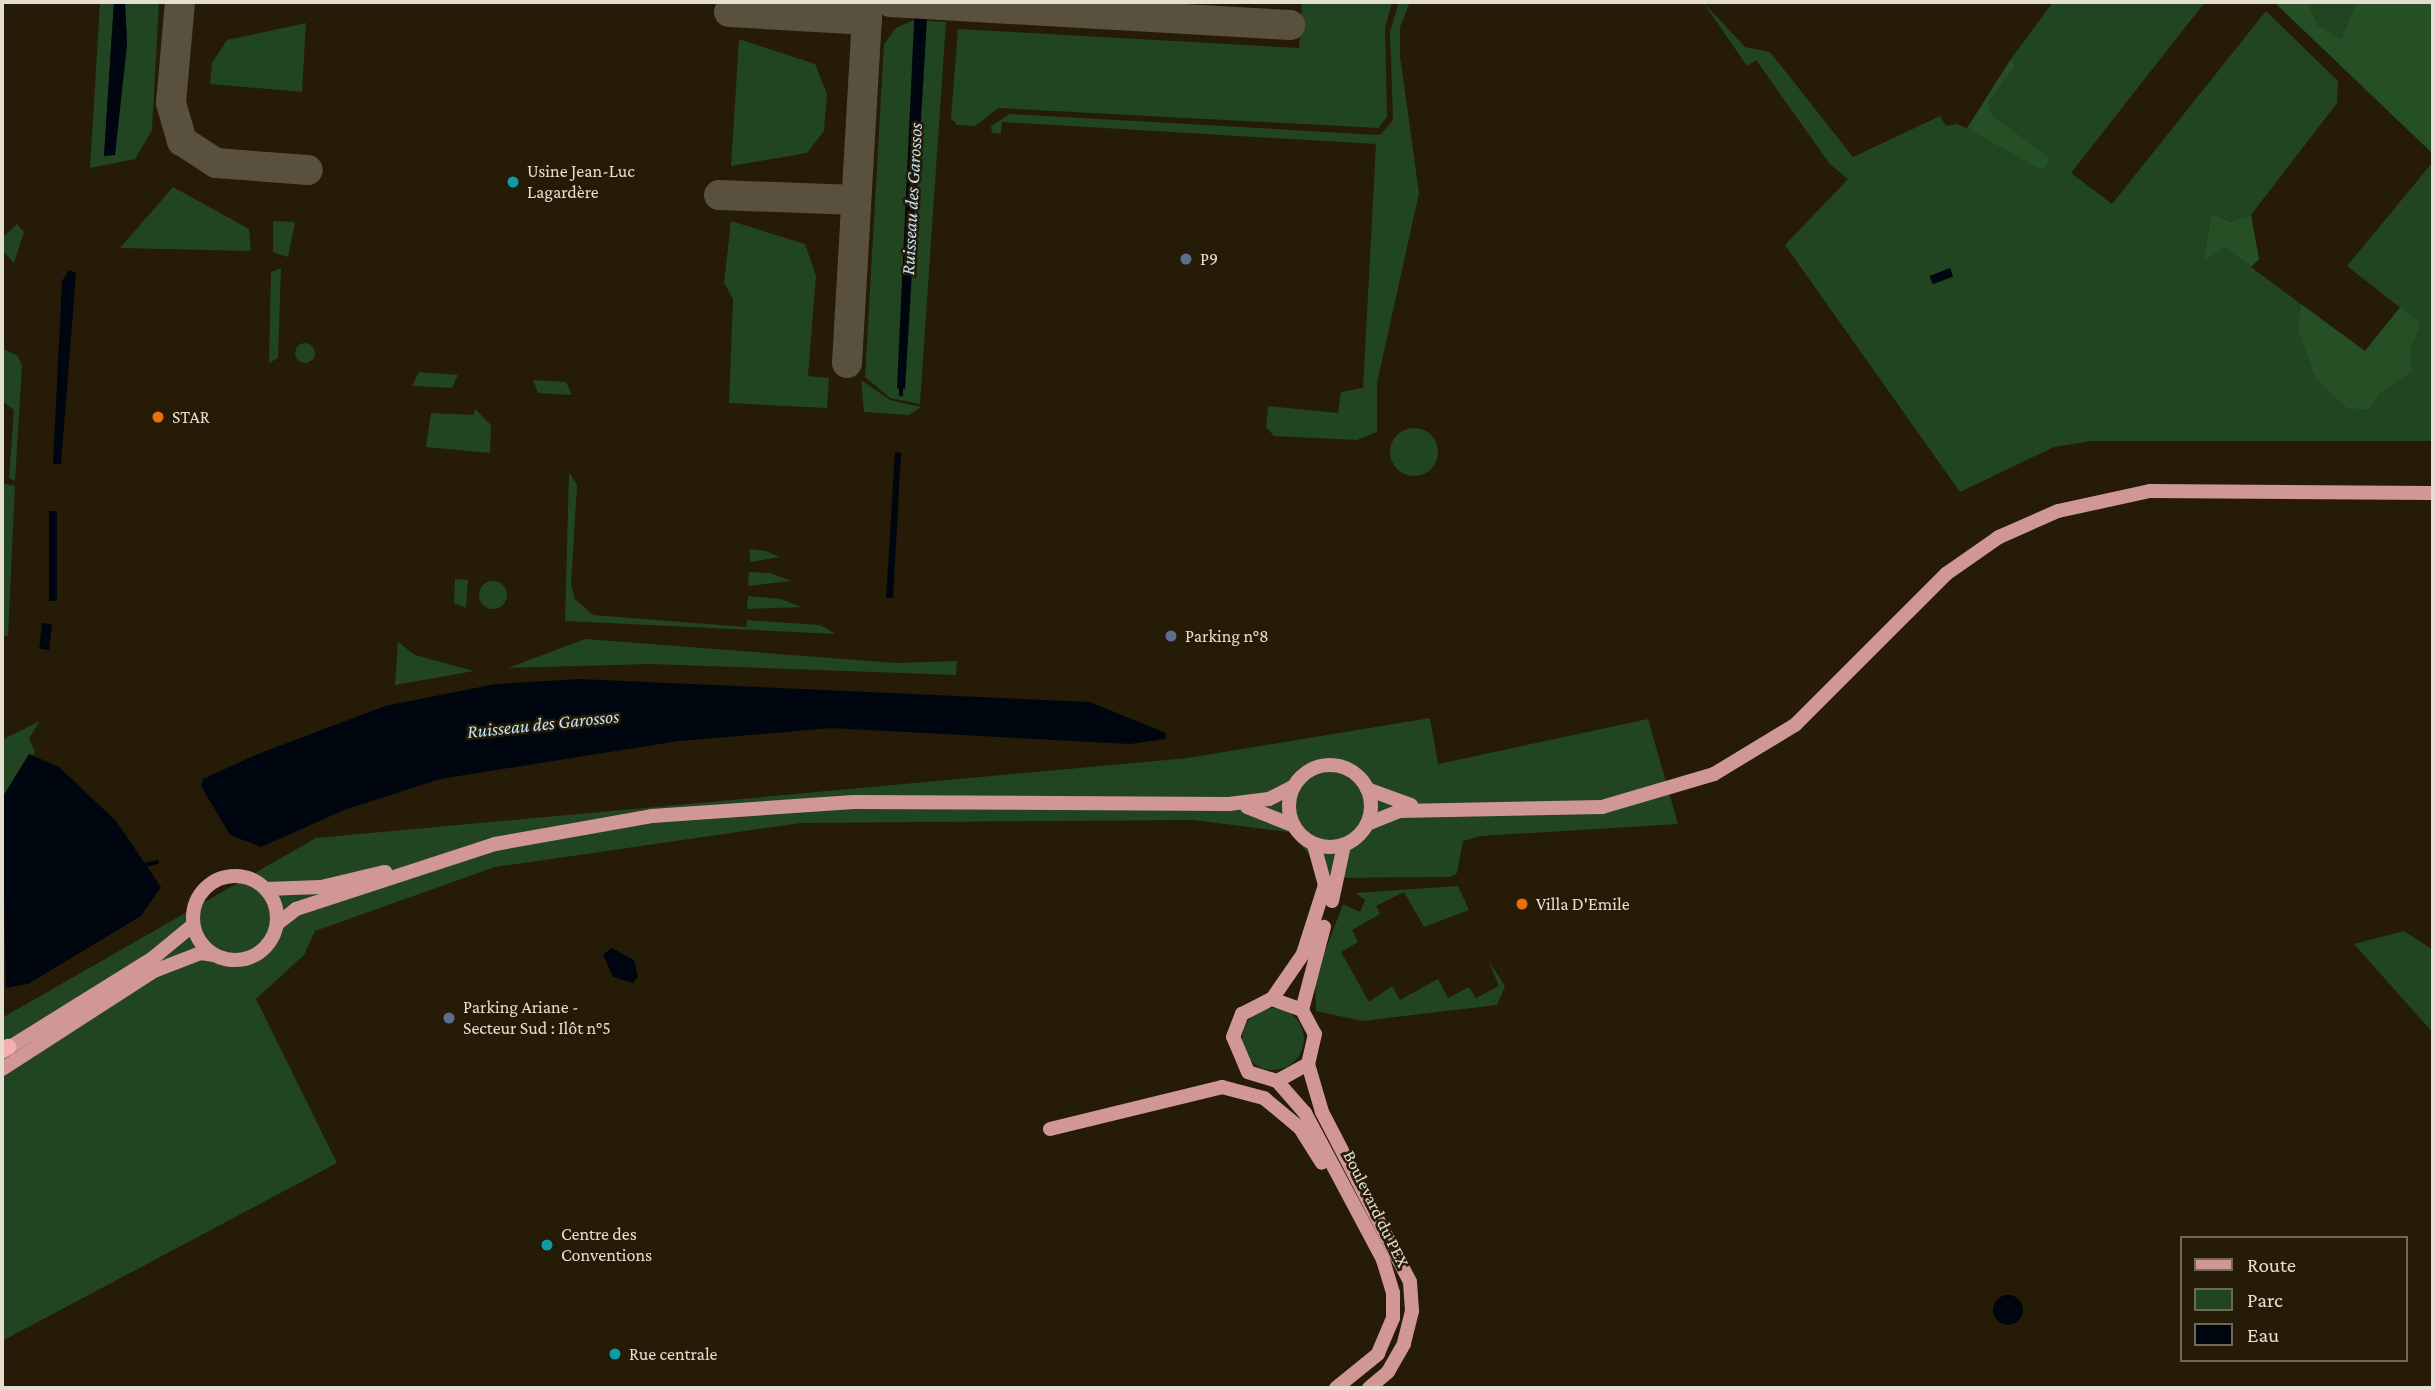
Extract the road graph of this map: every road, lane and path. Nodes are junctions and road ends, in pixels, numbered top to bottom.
1 (2433, 493) edge
2 (1294, 786) junction
3 (1367, 789) junction
4 (1229, 804) junction
5 (1433, 809) junction
6 (1367, 824) junction
7 (1293, 825) junction
8 (1314, 845) junction
9 (1344, 845) junction
10 (450, 858) junction
11 (266, 889) junction
12 (277, 924) junction
13 (193, 925) junction
14 (214, 955) junction
15 (1272, 999) junction
16 (1302, 1010) junction
17 (4, 1049) edge
18 (1308, 1064) junction
19 (2, 1069) edge
20 (1277, 1081) junction
21 (1050, 1129) dead end
22 (1347, 1198) junction
23 (1336, 1388) edge
24 (1369, 1388) edge

1 - 5 main road
2 - 3 main road
2 - 4 main road
2 - 7 main road
3 - 5 main road
3 - 6 main road
4 - 7 main road
4 - 10 main road
5 - 6 main road
6 - 9 main road
7 - 8 main road
8 - 9 main road
8 - 15 main road
9 - 16 main road
10 - 11 main road
10 - 12 main road
11 - 12 main road
11 - 13 main road
12 - 14 main road
13 - 14 main road
13 - 17 main road
14 - 19 main road
15 - 16 main road
15 - 20 main road
16 - 18 main road
18 - 20 main road
18 - 24 main road, Boulevard du PEX
20 - 22 main road, Boulevard du PEX
21 - 22 main road
22 - 23 main road, Boulevard du PEX

